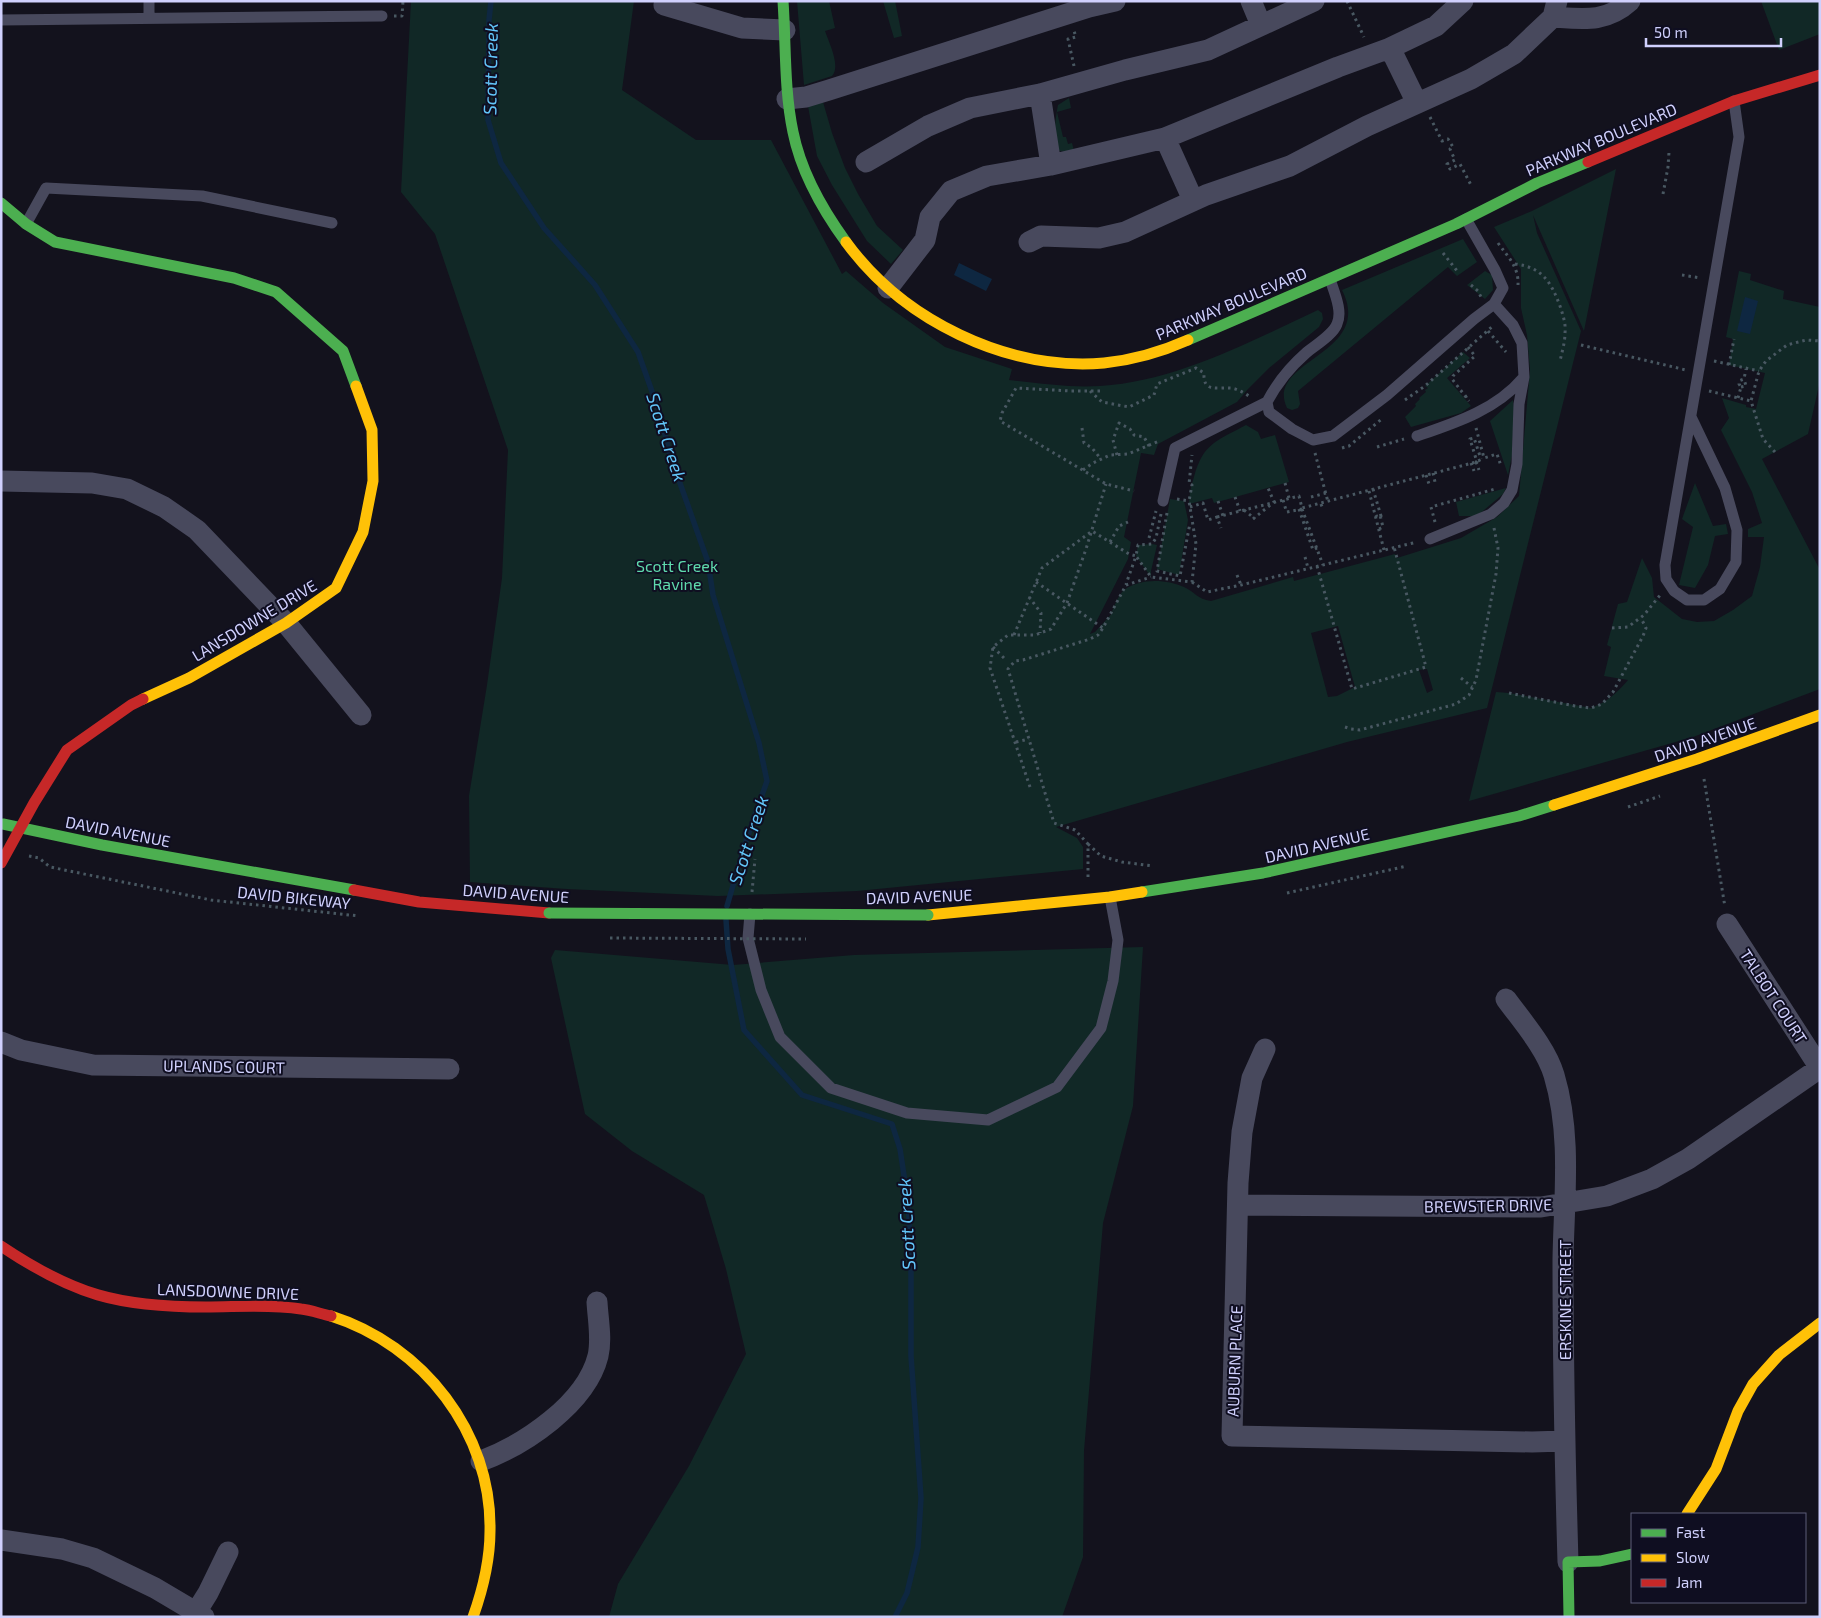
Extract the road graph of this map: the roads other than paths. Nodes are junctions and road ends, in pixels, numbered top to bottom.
1 (149, 1) edge
2 (783, 1) edge
3 (1115, 1) edge
4 (1251, 1) edge
5 (1314, 1) edge
6 (1462, 1) edge
7 (1630, 1) edge
8 (664, 5) dead end
9 (1083, 7) edge
10 (1555, 9) edge
11 (382, 16) dead end
12 (149, 18) junction
13 (1, 20) edge
14 (1261, 25) junction
15 (785, 30) junction
16 (1381, 51) junction
17 (1820, 75) edge
18 (1040, 94) junction
19 (787, 99) junction
20 (1734, 101) junction
21 (1420, 102) junction
22 (1165, 138) junction
23 (866, 162) dead end
24 (1050, 165) junction
25 (1193, 200) junction
26 (1, 204) edge
27 (1466, 219) junction
28 (332, 223) dead end
29 (26, 224) junction
30 (1029, 242) dead end
31 (1330, 279) junction
32 (888, 288) junction
33 (1494, 304) junction
34 (1524, 377) junction
35 (1267, 402) junction
36 (1691, 417) junction
37 (1417, 436) road end
38 (1, 481) edge
39 (1164, 499) road end
40 (1435, 537) road end
41 (286, 623) junction
42 (361, 715) dead end
43 (1820, 716) edge
44 (1, 824) edge
45 (19, 828) junction
46 (1, 863) edge
47 (1110, 896) junction
48 (751, 907) road end
49 (1727, 924) road end
50 (1506, 999) dead end
51 (1, 1042) edge
52 (1265, 1049) dead end
53 (1820, 1068) edge
54 (449, 1069) dead end
55 (1238, 1204) junction
56 (1564, 1204) junction
57 (1, 1246) edge
58 (598, 1302) dead end
59 (1820, 1323) edge
60 (1564, 1441) junction
61 (481, 1461) junction
62 (1688, 1513) edge
63 (1, 1540) edge
64 (228, 1552) dead end
65 (1631, 1554) edge
66 (1568, 1562) junction
67 (197, 1615) edge
68 (473, 1617) edge
69 (1569, 1617) edge

1 - 12 lane
2 - 15 street, PARKWAY BOULEVARD
3 - 9 street
4 - 14 street
5 - 14 street
6 - 16 street
7 - 10 street
8 - 15 street
9 - 19 street
10 - 21 street
11 - 12 lane
12 - 13 lane
14 - 18 street
15 - 19 street, PARKWAY BOULEVARD
16 - 21 street
16 - 22 street
17 - 20 street, PARKWAY BOULEVARD
18 - 23 street
18 - 24 street
19 - 32 street, PARKWAY BOULEVARD
20 - 27 street, PARKWAY BOULEVARD
20 - 36 lane
21 - 25 street
22 - 24 street
22 - 25 street
24 - 32 street
25 - 30 street
26 - 29 street, LANSDOWNE DRIVE
27 - 31 street, PARKWAY BOULEVARD
27 - 33 lane
28 - 29 lane
29 - 41 street, LANSDOWNE DRIVE
31 - 32 street, PARKWAY BOULEVARD
31 - 35 lane
33 - 34 lane
33 - 35 lane
34 - 37 lane
34 - 40 lane
35 - 39 lane
36 - 36 lane
38 - 41 street
41 - 42 street
41 - 45 street, LANSDOWNE DRIVE
43 - 47 street, DAVID AVENUE
44 - 45 street, DAVID AVENUE
45 - 46 street, LANSDOWNE DRIVE
45 - 47 street, DAVID AVENUE, bridge
47 - 48 lane
49 - 53 street, TALBOT COURT
50 - 56 street, ERSKINE STREET
51 - 54 street, UPLANDS COURT
52 - 55 street, AUBURN PLACE
53 - 56 street, BREWSTER DRIVE
55 - 56 street, BREWSTER DRIVE
55 - 60 street, AUBURN PLACE
56 - 60 street, ERSKINE STREET
57 - 61 street, LANSDOWNE DRIVE
58 - 61 street
59 - 62 street
60 - 66 street, ERSKINE STREET
61 - 68 street, LANSDOWNE DRIVE
63 - 67 street
64 - 67 street
65 - 66 street
66 - 69 street, ERSKINE STREET

